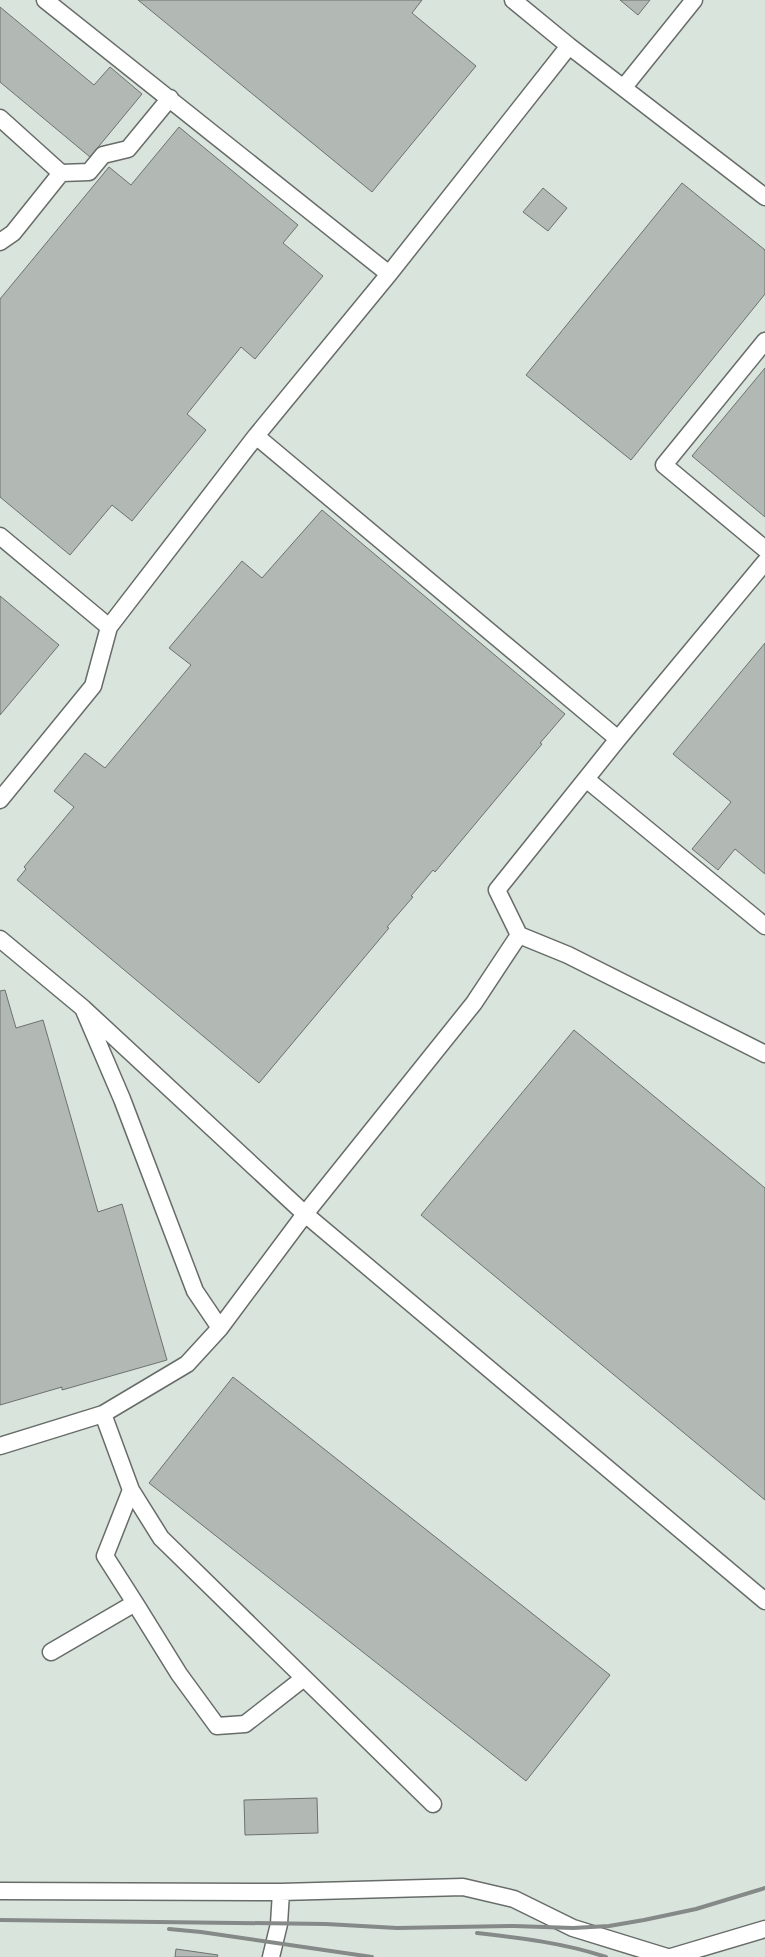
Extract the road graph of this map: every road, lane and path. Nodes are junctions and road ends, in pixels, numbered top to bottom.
1 (45, 0) edge
2 (513, 0) edge
3 (694, 0) edge
4 (569, 46) junction
5 (624, 87) junction
6 (170, 98) junction
7 (0, 118) edge
8 (61, 174) junction
9 (765, 197) edge
10 (0, 242) edge
11 (389, 274) junction
12 (765, 342) edge
13 (256, 436) junction
14 (0, 536) edge
15 (765, 549) edge
16 (765, 562) edge
17 (110, 627) junction
18 (618, 739) junction
19 (586, 779) junction
20 (0, 800) edge
21 (765, 926) edge
22 (518, 935) junction
23 (0, 939) edge
24 (83, 1008) junction
25 (765, 1054) edge
26 (305, 1214) junction
27 (220, 1328) junction
28 (103, 1414) junction
29 (0, 1446) edge
30 (130, 1490) junction
31 (765, 1601) edge
32 (135, 1603) junction
33 (51, 1652) dead end
34 (304, 1678) junction
35 (433, 1804) dead end
36 (0, 1891) edge
37 (282, 1892) junction
38 (765, 1929) edge
39 (271, 1957) edge
40 (667, 1957) edge
41 (671, 1957) edge

1 - 6 lane
2 - 4 lane
3 - 5 lane
4 - 5 lane
4 - 11 lane
5 - 9 lane
6 - 8 lane
6 - 11 lane
7 - 8 lane
8 - 10 lane
11 - 13 lane
12 - 15 lane
13 - 17 lane
13 - 18 lane
14 - 17 lane
16 - 18 lane
17 - 20 lane
18 - 19 lane
19 - 21 lane
19 - 22 lane
22 - 25 lane
22 - 26 lane
23 - 24 lane
24 - 26 lane
24 - 27 lane
26 - 27 lane
26 - 31 lane
27 - 28 lane
28 - 29 lane
28 - 30 lane
30 - 32 lane
30 - 34 lane
32 - 33 lane
32 - 34 lane
34 - 35 lane
36 - 37 lane
37 - 39 lane
37 - 40 lane
38 - 41 lane

